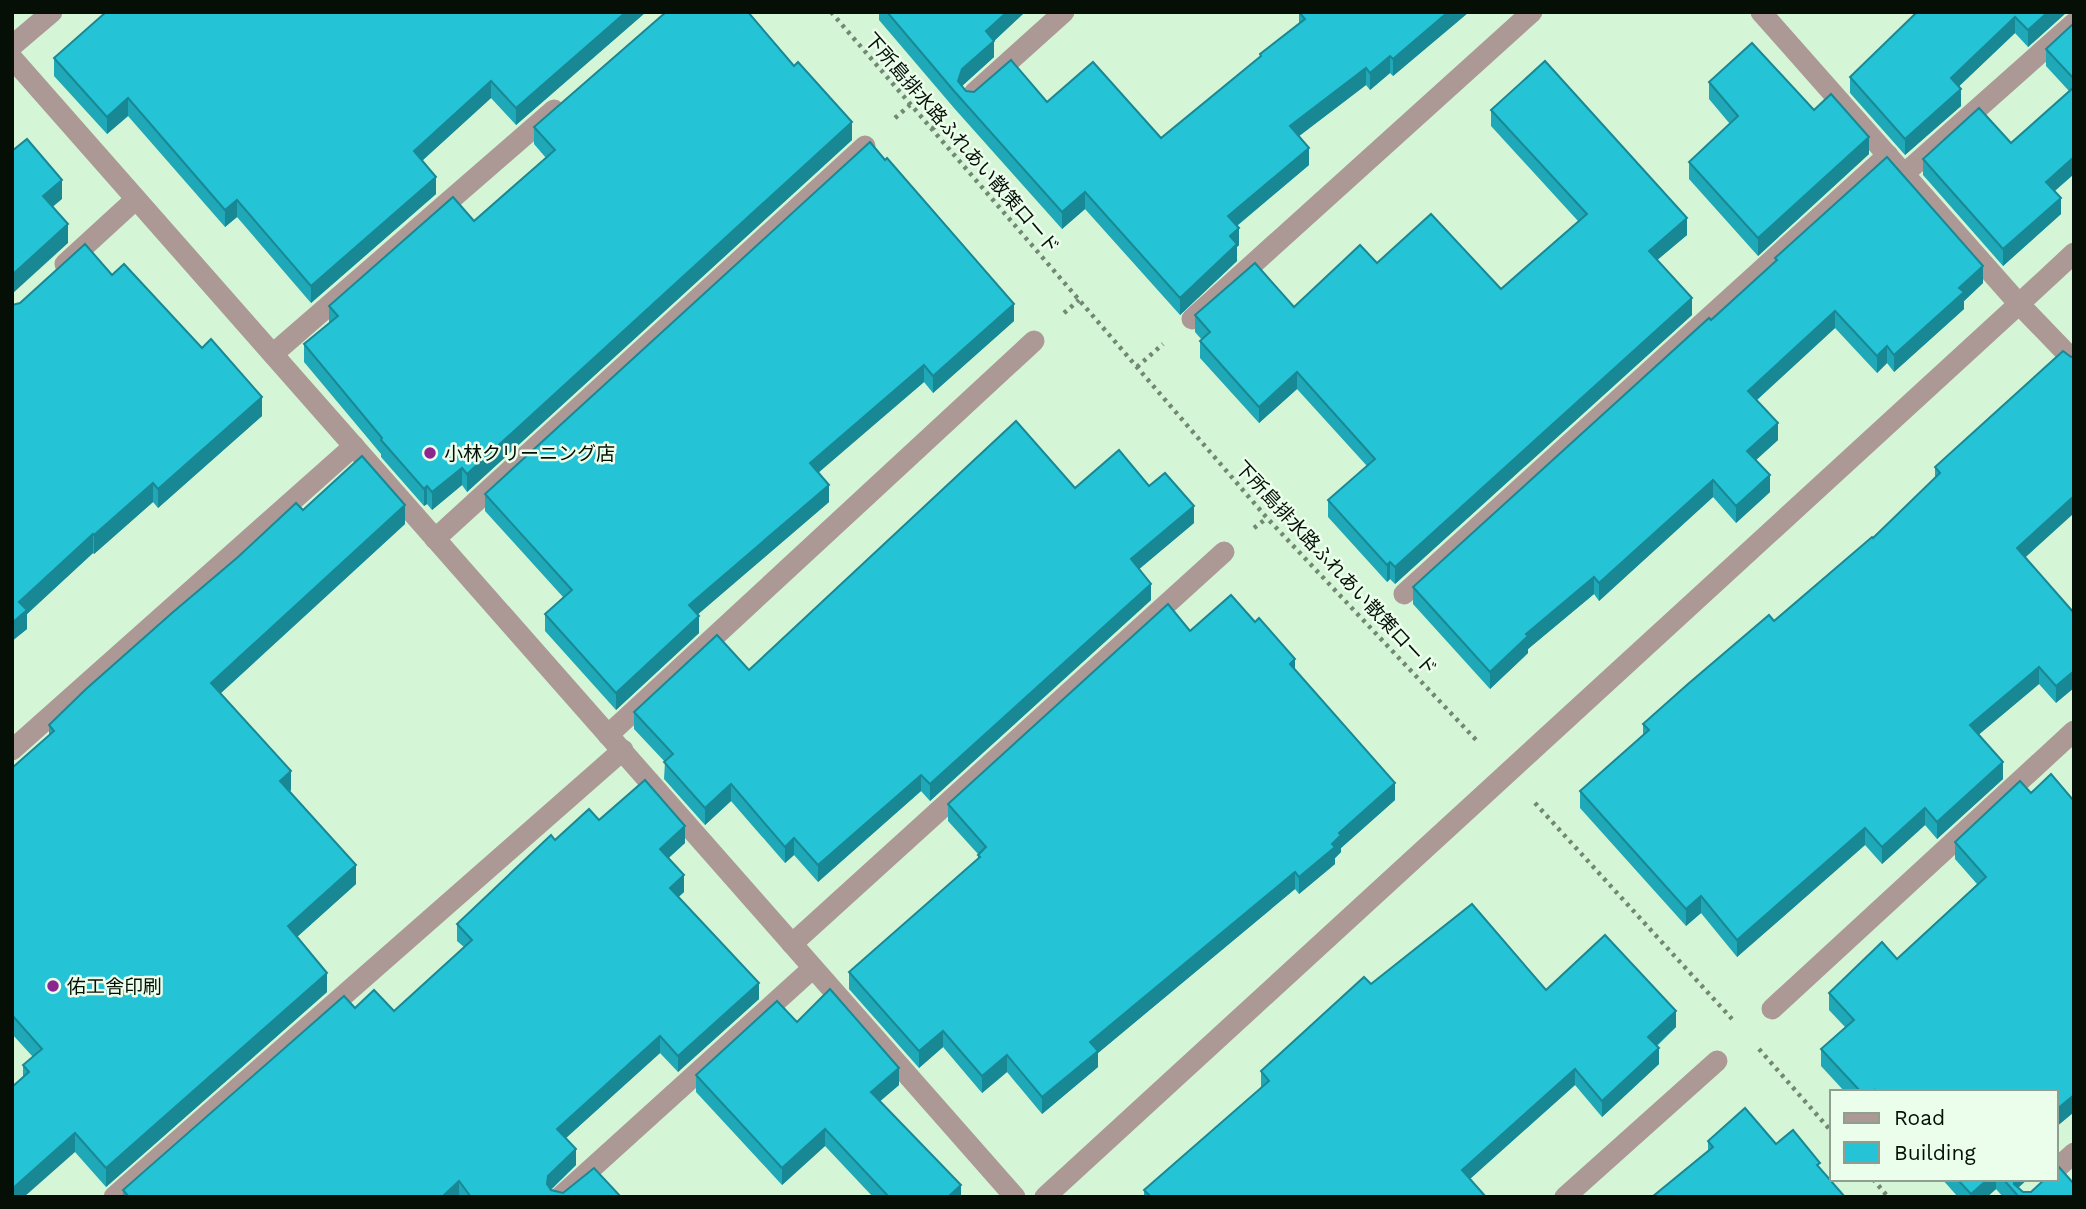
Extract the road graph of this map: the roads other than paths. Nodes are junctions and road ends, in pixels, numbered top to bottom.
1 (52, 12) edge
2 (1064, 12) edge
3 (1532, 12) edge
4 (1761, 12) edge
5 (2074, 23) edge
6 (12, 46) edge
7 (12, 58) edge
8 (573, 93) edge
9 (971, 96) edge
10 (865, 146) edge
11 (1888, 155) junction
12 (1904, 174) junction
13 (136, 199) junction
14 (2074, 253) edge
15 (54, 274) edge
16 (2019, 304) junction
17 (1192, 319) dead end
18 (1034, 341) dead end
19 (273, 354) junction
20 (2074, 361) edge
21 (354, 446) junction
22 (435, 538) junction
23 (1224, 552) dead end
24 (1404, 594) dead end
25 (2074, 731) edge
26 (615, 743) junction
27 (12, 750) edge
28 (792, 944) junction
29 (813, 968) junction
30 (1772, 1009) dead end
31 (1717, 1061) dead end
32 (2074, 1153) edge
33 (2058, 1167) edge
34 (114, 1197) edge
35 (560, 1197) edge
36 (1015, 1197) edge
37 (1045, 1197) edge
38 (1565, 1197) edge

1 - 6 street
2 - 9 street
3 - 17 street
4 - 11 street
5 - 12 street
7 - 13 street
8 - 19 street
10 - 22 street
11 - 12 street
11 - 24 street
12 - 16 street
13 - 15 street
13 - 19 street
14 - 16 street
16 - 20 street
16 - 37 street
18 - 26 street
19 - 21 street
21 - 22 street
21 - 27 street
22 - 26 street
23 - 28 street
25 - 30 street
26 - 28 street
26 - 34 street
28 - 29 street
29 - 35 street
29 - 36 street
31 - 38 street
32 - 33 street

